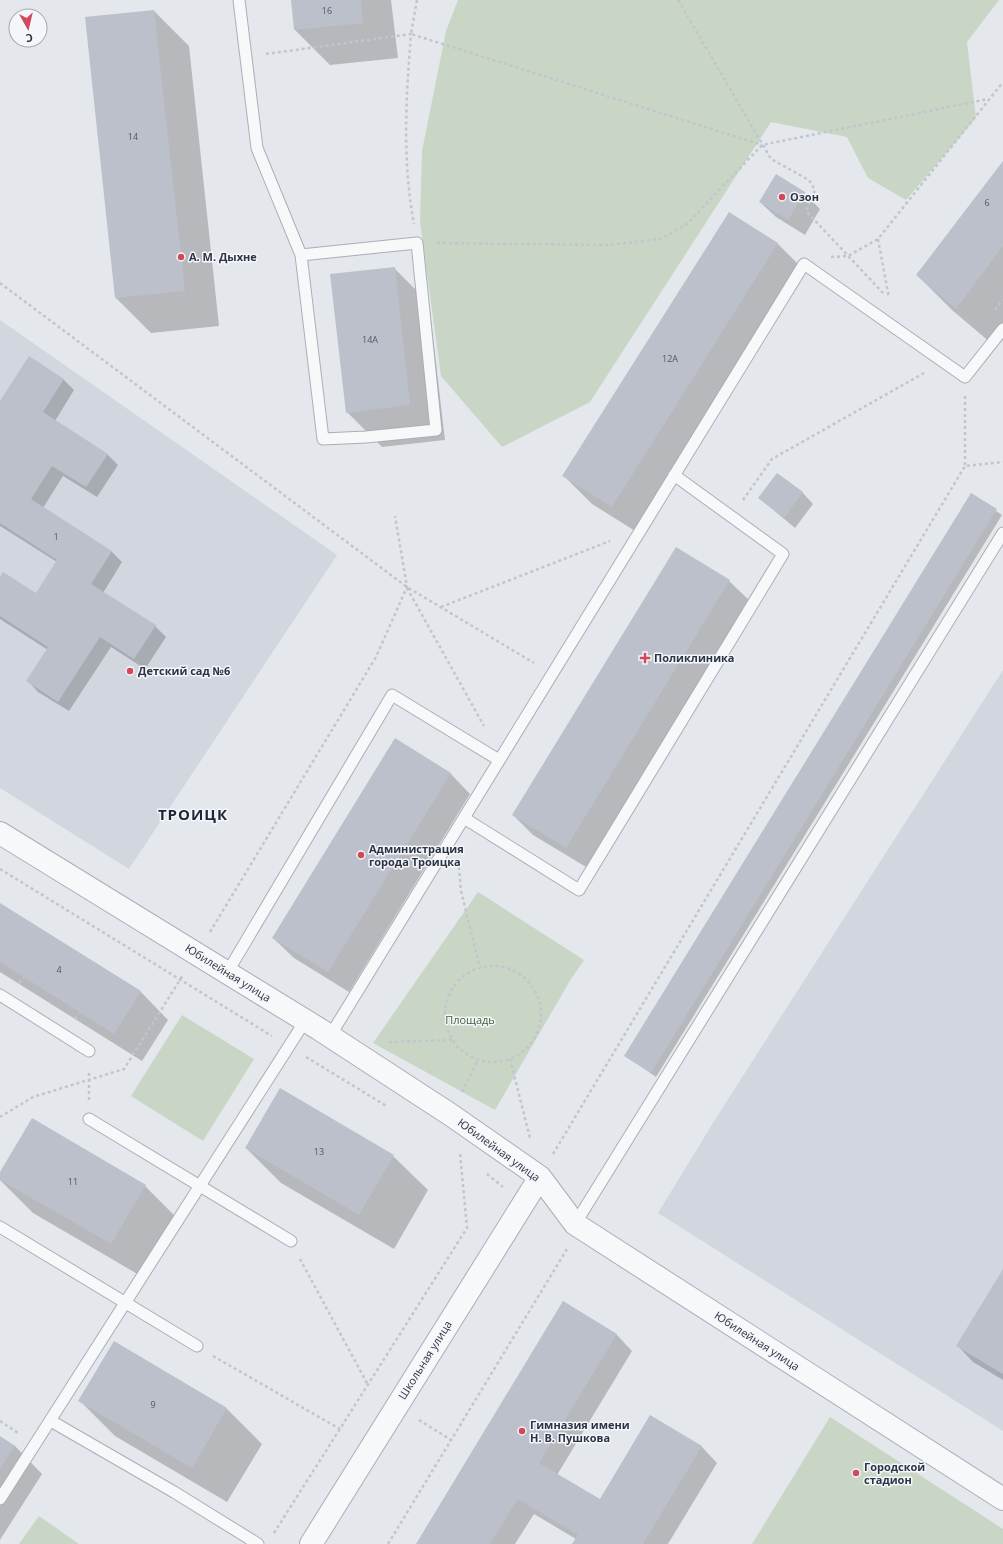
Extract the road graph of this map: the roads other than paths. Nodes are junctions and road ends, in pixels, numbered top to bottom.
1 (239, 0) edge
2 (301, 255) junction
3 (1003, 329) edge
4 (674, 475) junction
5 (1003, 533) edge
6 (499, 760) junction
7 (464, 818) junction
8 (0, 833) edge
9 (227, 973) junction
10 (0, 995) edge
11 (305, 1021) junction
12 (330, 1036) junction
13 (89, 1051) road end
14 (88, 1119) road end
15 (540, 1177) junction
16 (199, 1185) junction
17 (575, 1224) junction
18 (0, 1227) edge
19 (290, 1241) road end
20 (125, 1302) junction
21 (197, 1346) road end
22 (51, 1420) junction
23 (0, 1499) edge
24 (1003, 1499) edge
25 (258, 1544) edge
26 (311, 1544) edge

1 - 2 lane
2 - 2 lane
3 - 4 lane
4 - 6 lane
4 - 7 lane
5 - 17 lane
6 - 7 lane
6 - 9 lane
7 - 12 lane
8 - 9 street, Юбилейная улица
9 - 11 street, Юбилейная улица
10 - 13 lane
11 - 12 street, Юбилейная улица
11 - 16 lane
12 - 15 street, Юбилейная улица
14 - 16 lane
15 - 17 street, Юбилейная улица
15 - 26 street, Школьная улица
16 - 19 lane
16 - 20 lane
17 - 24 street, Юбилейная улица
18 - 20 lane
20 - 21 lane
20 - 22 lane
22 - 23 lane
22 - 25 lane

